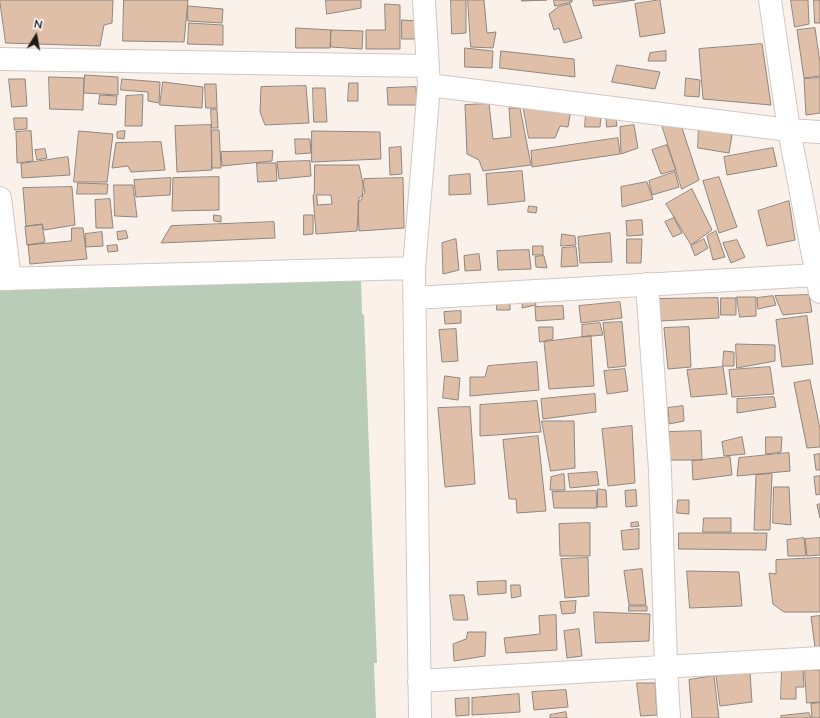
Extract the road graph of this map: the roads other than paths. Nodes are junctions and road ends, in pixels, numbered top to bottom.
1 (424, 0) edge
2 (770, 0) edge
3 (0, 59) edge
4 (428, 76) junction
5 (789, 130) junction
6 (820, 132) edge
7 (0, 198) edge
8 (414, 268) junction
9 (5, 279) edge
10 (819, 283) edge
11 (647, 284) junction
12 (414, 298) junction
13 (820, 658) edge
14 (666, 666) junction
15 (419, 681) junction
16 (420, 718) edge
17 (669, 718) edge

1 - 4 street
2 - 5 street
3 - 4 street
4 - 5 street
4 - 8 street
5 - 6 street
5 - 10 street
7 - 9 street
8 - 9 street
8 - 12 street
10 - 11 street
11 - 12 street
11 - 14 street
12 - 15 street
13 - 14 street
14 - 15 street
14 - 17 street
15 - 16 street

